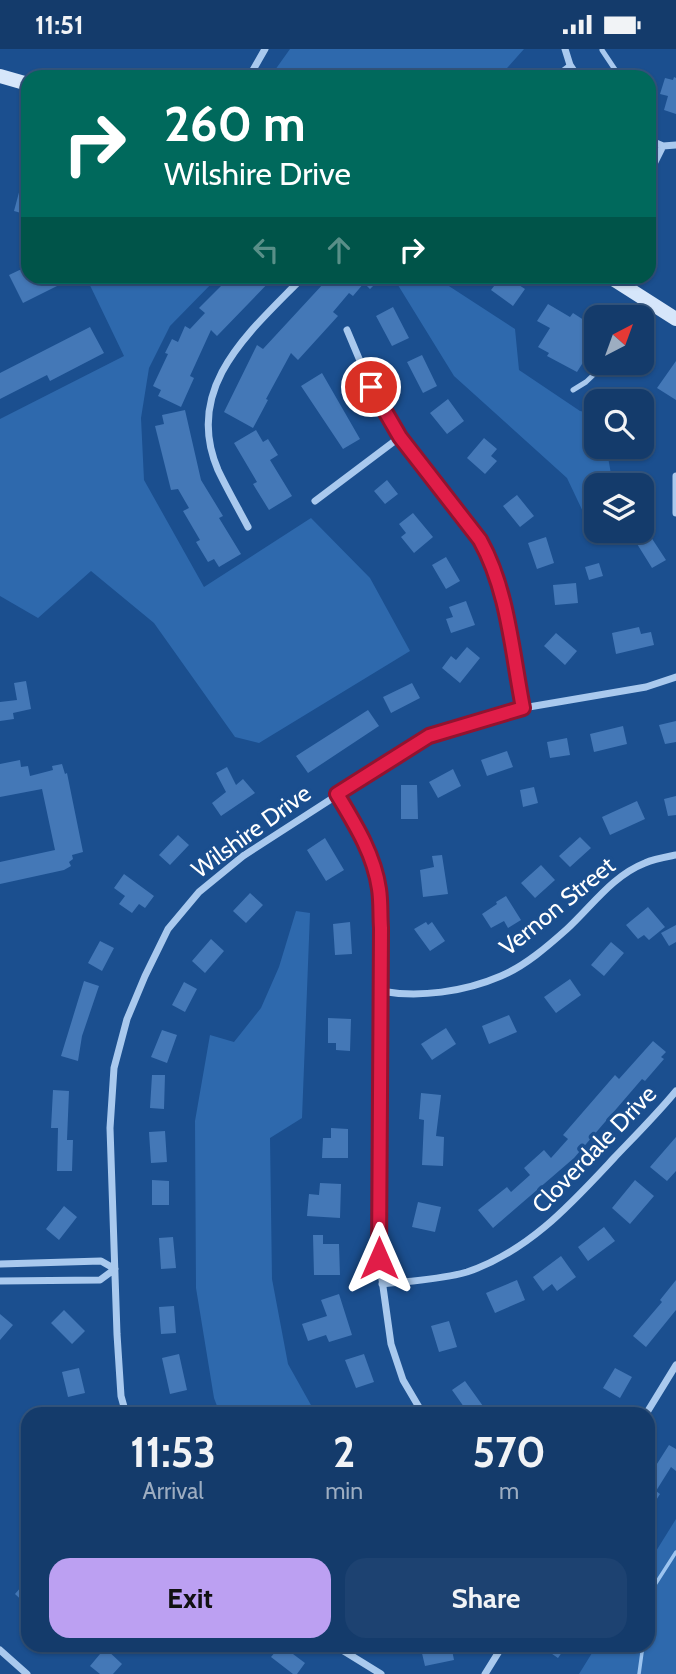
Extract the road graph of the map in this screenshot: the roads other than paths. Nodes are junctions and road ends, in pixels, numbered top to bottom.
1 (265, 49) edge
2 (565, 49) edge
3 (602, 50) edge
4 (570, 65) junction
5 (253, 70) edge
6 (563, 70) edge
7 (573, 70) edge
8 (615, 70) edge
9 (0, 76) edge
10 (21, 81) edge
11 (656, 142) edge
12 (676, 145) edge
13 (663, 146) junction
14 (656, 160) edge
15 (297, 284) edge
16 (621, 284) edge
17 (649, 302) junction
18 (647, 305) edge
19 (676, 319) edge
20 (347, 330) dead end
21 (593, 375) edge
22 (573, 390) dead end
23 (400, 437) junction
24 (676, 477) edge
25 (314, 501) dead end
26 (676, 513) edge
27 (248, 527) dead end
28 (676, 677) edge
29 (523, 708) junction
30 (337, 794) junction
31 (676, 855) edge
32 (380, 991) junction
33 (676, 1091) edge
34 (0, 1264) edge
35 (115, 1269) junction
36 (0, 1281) edge
37 (382, 1284) junction
38 (676, 1366) edge
39 (124, 1407) edge
40 (419, 1407) edge
41 (650, 1407) edge
42 (0, 1650) edge
43 (345, 1652) edge
44 (499, 1652) edge
45 (27, 1674) edge
46 (381, 1674) edge
47 (485, 1674) edge

1 - 5 street
2 - 4 street
3 - 8 lane
4 - 6 lane
4 - 7 street
9 - 10 main road
11 - 13 street
12 - 13 street
13 - 14 street
15 - 27 street
16 - 17 main road
17 - 18 lane
17 - 19 main road
20 - 23 street
21 - 22 lane
23 - 25 street
23 - 29 street
24 - 26 street
28 - 29 street, Wilshire Drive
29 - 30 street, Wilshire Drive
30 - 32 street
30 - 35 street, Wilshire Drive
31 - 32 street, Vernon Street
32 - 37 street
33 - 37 street, Cloverdale Drive
34 - 35 street
35 - 36 street
35 - 39 street, Wilshire Drive
37 - 40 street
38 - 41 street
42 - 45 street
43 - 46 street
44 - 47 street

